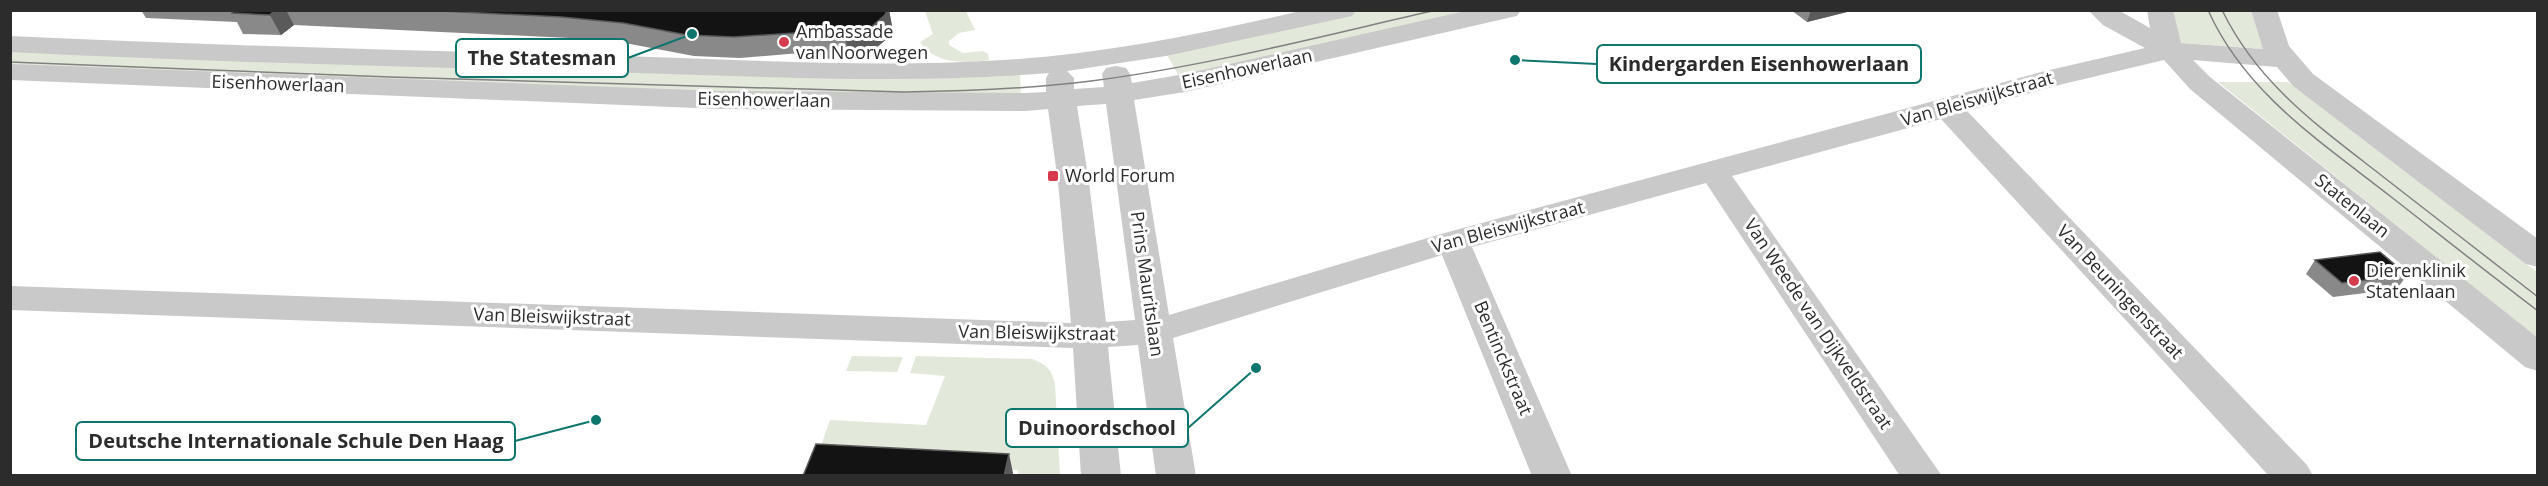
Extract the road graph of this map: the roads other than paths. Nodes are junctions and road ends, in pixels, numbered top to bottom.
1 (1343, 10) edge
2 (1508, 10) edge
3 (2101, 10) edge
4 (2160, 10) edge
5 (2264, 10) edge
6 (10, 44) edge
7 (2170, 50) junction
8 (1114, 57) junction
9 (2283, 59) junction
10 (1057, 64) junction
11 (10, 72) edge
12 (1120, 94) junction
13 (1061, 100) junction
14 (1947, 108) junction
15 (1714, 172) junction
16 (1453, 241) junction
17 (2538, 255) edge
18 (10, 298) edge
19 (1154, 331) junction
20 (1090, 336) junction
21 (2538, 358) edge
22 (1101, 476) edge
23 (1176, 476) edge
24 (1552, 476) edge
25 (1922, 476) edge
26 (2293, 476) edge

1 - 8 street, Eisenhowerlaan
2 - 12 street, Eisenhowerlaan
3 - 7 street
4 - 7 street
5 - 9 street
6 - 10 street, Eisenhowerlaan
7 - 9 street
7 - 14 street, Van Bleiswijkstraat
7 - 21 street, Statenlaan
8 - 10 street, Eisenhowerlaan
8 - 12 street, Prins Mauritslaan
9 - 17 street
10 - 13 street
11 - 13 street, Eisenhowerlaan
12 - 13 street, Eisenhowerlaan
12 - 19 street, Prins Mauritslaan
13 - 20 street
14 - 15 street, Van Bleiswijkstraat
14 - 26 street, Van Beuningenstraat
15 - 16 street, Van Bleiswijkstraat
15 - 25 street, Van Weede van Dijkveldstraat
16 - 19 street, Van Bleiswijkstraat
16 - 24 street, Bentinckstraat
18 - 20 street, Van Bleiswijkstraat
19 - 20 street, Van Bleiswijkstraat
19 - 23 street, Prins Mauritslaan
20 - 22 street

